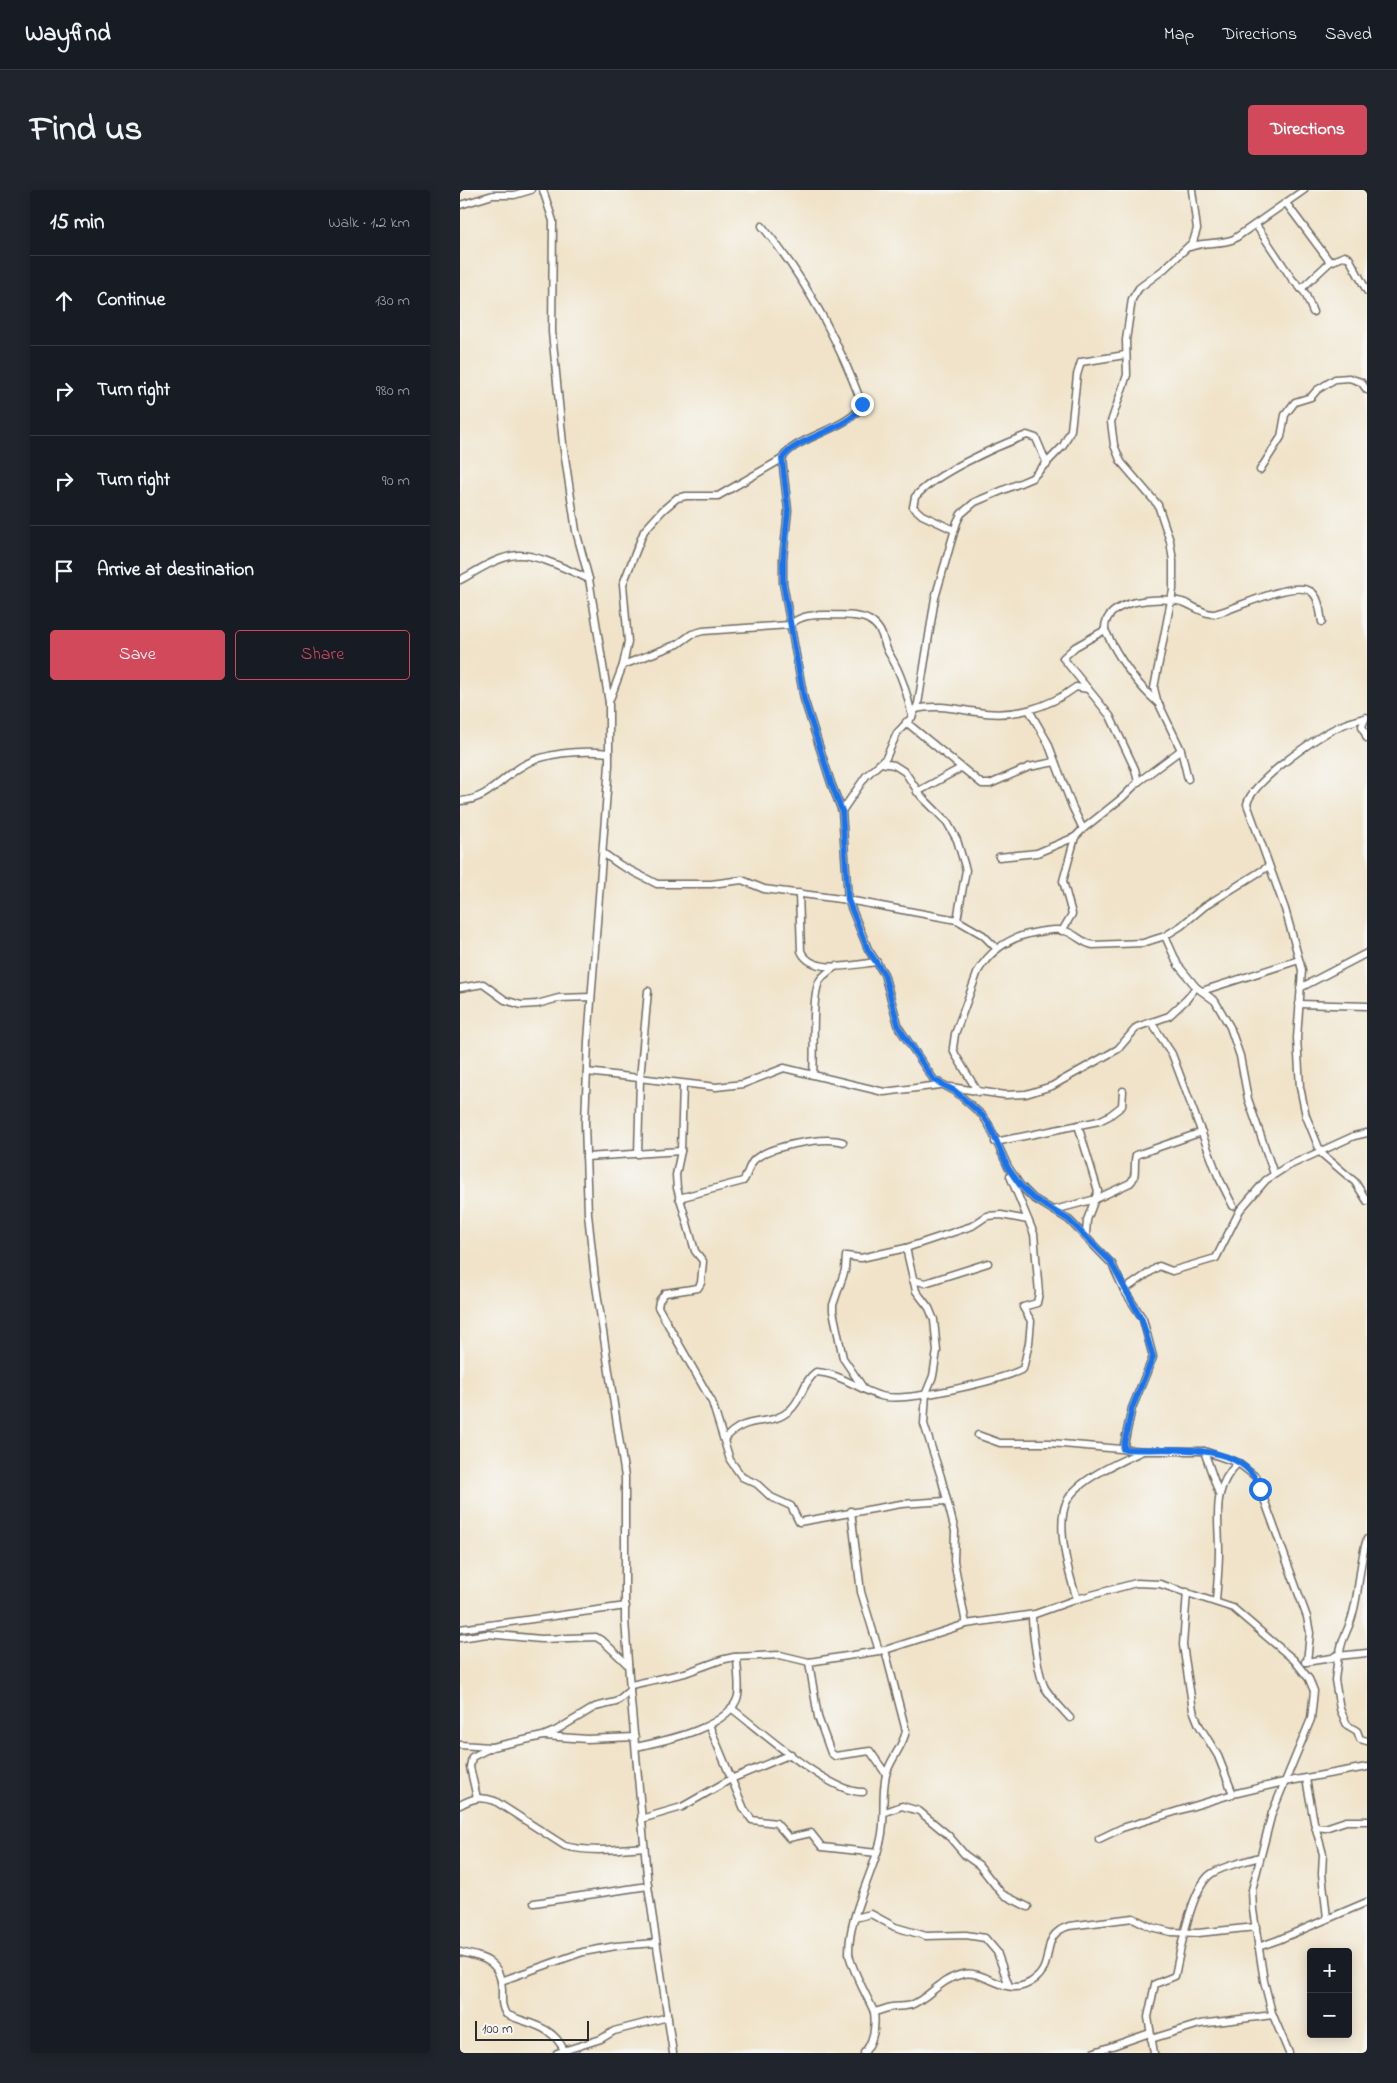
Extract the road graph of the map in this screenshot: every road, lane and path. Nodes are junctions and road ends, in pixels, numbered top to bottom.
1 (531, 190) edge
2 (543, 190) edge
3 (1192, 190) edge
4 (1293, 190) edge
5 (1304, 190) edge
6 (1293, 198) junction
7 (1286, 203) junction
8 (460, 205) edge
9 (1256, 225) junction
10 (762, 226) dead end
11 (1189, 247) junction
12 (1330, 262) junction
13 (1301, 289) junction
14 (1367, 291) edge
15 (1313, 312) dead end
16 (1125, 355) junction
17 (1367, 378) edge
18 (1360, 381) junction
19 (1367, 390) edge
20 (782, 459) junction
21 (1047, 464) junction
22 (1260, 470) dead end
23 (954, 530) junction
24 (589, 579) junction
25 (460, 580) edge
26 (1171, 600) junction
27 (1322, 622) dead end
28 (790, 625) junction
29 (1104, 630) junction
30 (623, 665) junction
31 (1089, 689) junction
32 (609, 703) junction
33 (1159, 704) junction
34 (915, 709) junction
35 (1029, 710) junction
36 (912, 717) junction
37 (1366, 718) edge
38 (906, 722) junction
39 (1367, 738) edge
40 (1181, 750) junction
41 (609, 753) junction
42 (1055, 762) junction
43 (881, 763) junction
44 (960, 768) junction
45 (1188, 780) dead end
46 (1138, 782) junction
47 (917, 792) junction
48 (460, 801) edge
49 (842, 811) junction
50 (1083, 828) junction
51 (1076, 837) junction
52 (603, 853) junction
53 (999, 857) dead end
54 (1269, 866) junction
55 (800, 893) junction
56 (848, 900) junction
57 (957, 920) junction
58 (1062, 931) junction
59 (1164, 936) junction
60 (997, 949) junction
61 (1367, 952) edge
62 (1299, 960) junction
63 (877, 962) junction
64 (837, 966) junction
65 (1196, 987) junction
66 (460, 988) edge
67 (1300, 988) junction
68 (648, 991) dead end
69 (1202, 991) junction
70 (591, 998) junction
71 (1299, 1004) junction
72 (1367, 1006) edge
73 (1151, 1022) junction
74 (587, 1072) junction
75 (813, 1074) junction
76 (640, 1079) junction
77 (684, 1084) junction
78 (942, 1085) junction
79 (1123, 1091) dead end
80 (978, 1092) junction
81 (1078, 1126) junction
82 (1202, 1132) junction
83 (1367, 1133) edge
84 (843, 1142) dead end
85 (995, 1142) junction
86 (681, 1151) junction
87 (1321, 1152) junction
88 (638, 1154) junction
89 (586, 1157) junction
90 (1008, 1168) junction
91 (1274, 1174) junction
92 (679, 1198) junction
93 (1096, 1199) junction
94 (1367, 1201) edge
95 (1234, 1206) dead end
96 (1054, 1210) junction
97 (1028, 1220) junction
98 (1086, 1234) dead end
99 (906, 1248) junction
100 (988, 1263) dead end
101 (913, 1280) junction
102 (1124, 1290) junction
103 (864, 1389) junction
104 (926, 1393) junction
105 (978, 1435) dead end
106 (724, 1440) junction
107 (1123, 1449) junction
108 (1144, 1451) junction
109 (1204, 1451) junction
110 (1238, 1463) junction
111 (1220, 1496) junction
112 (946, 1501) junction
113 (851, 1512) junction
114 (1367, 1539) edge
115 (1187, 1592) junction
116 (1077, 1599) junction
117 (1216, 1602) junction
118 (626, 1606) junction
119 (1032, 1615) junction
120 (966, 1624) junction
121 (460, 1629) edge
122 (460, 1638) edge
123 (882, 1651) junction
124 (1367, 1653) edge
125 (1338, 1656) junction
126 (737, 1657) junction
127 (809, 1662) junction
128 (1307, 1662) junction
129 (1296, 1663) junction
130 (628, 1665) junction
131 (630, 1687) junction
132 (730, 1708) junction
133 (1070, 1718) dead end
134 (709, 1725) junction
135 (544, 1736) junction
136 (635, 1737) junction
137 (1367, 1741) edge
138 (460, 1745) edge
139 (492, 1747) junction
140 (636, 1747) junction
141 (791, 1754) junction
142 (1367, 1767) edge
143 (886, 1774) junction
144 (731, 1779) junction
145 (1306, 1779) junction
146 (1284, 1782) junction
147 (863, 1792) dead end
148 (1233, 1794) junction
149 (477, 1798) junction
150 (460, 1805) edge
151 (885, 1812) junction
152 (641, 1819) junction
153 (1367, 1821) edge
154 (1315, 1826) junction
155 (1099, 1839) dead end
156 (644, 1847) junction
157 (877, 1853) junction
158 (1259, 1857) junction
159 (648, 1886) junction
160 (1367, 1902) edge
161 (534, 1903) dead end
162 (1028, 1907) dead end
163 (855, 1918) junction
164 (1327, 1918) junction
165 (1256, 1927) junction
166 (1184, 1933) junction
167 (656, 1943) junction
168 (1258, 1946) junction
169 (460, 1952) edge
170 (501, 1981) junction
171 (1009, 1986) junction
172 (874, 2012) junction
173 (1273, 2015) junction
174 (668, 2017) junction
175 (1150, 2036) junction
176 (564, 2050) junction
177 (557, 2053) edge
178 (673, 2053) edge
179 (864, 2053) edge
180 (1092, 2053) edge
181 (1154, 2053) edge
182 (1288, 2053) edge

1 - 8 street
2 - 24 street
3 - 11 street
4 - 6 street
5 - 6 street
6 - 7 street
7 - 9 street
7 - 12 street
9 - 11 street
9 - 13 street
10 - 20 street
11 - 16 street
12 - 13 street
12 - 14 street
13 - 15 street
16 - 21 street
16 - 26 street
17 - 18 street
18 - 19 street
18 - 22 street
20 - 28 street
20 - 30 street
21 - 23 street
21 - 23 street
23 - 34 street
24 - 25 street
24 - 32 street
26 - 27 street
26 - 29 street
26 - 33 street
28 - 30 street
28 - 36 street
28 - 49 street
29 - 31 street
29 - 33 street
30 - 32 street
31 - 35 street
31 - 46 street
32 - 41 street
33 - 40 street
34 - 35 street
34 - 36 street
35 - 42 street
36 - 38 street
37 - 39 street
37 - 54 street
38 - 43 street
38 - 44 street
40 - 45 street
40 - 46 street
41 - 48 street
41 - 52 street
42 - 44 street
42 - 50 street
43 - 47 street
43 - 49 street
44 - 47 street
46 - 50 street
47 - 57 street
49 - 56 street
50 - 51 street
51 - 53 street
51 - 58 street
52 - 55 street
52 - 70 street
54 - 59 street
54 - 62 street
55 - 56 street
55 - 64 street
56 - 57 street
56 - 63 street
57 - 60 street
58 - 59 street
58 - 60 street
59 - 65 street
60 - 80 street
61 - 67 street
62 - 67 street
62 - 69 street
63 - 64 street
63 - 78 street
64 - 75 street
65 - 69 street
65 - 73 street
66 - 70 street
67 - 71 street
68 - 76 street
69 - 91 street
70 - 74 street
71 - 72 street
71 - 87 street
73 - 80 street
73 - 82 street
74 - 76 street
74 - 89 street
75 - 77 street
75 - 78 street
76 - 77 street
76 - 88 street
77 - 86 street
78 - 80 street
78 - 85 street
79 - 81 street
81 - 85 street
81 - 93 street
82 - 93 street
82 - 95 street
83 - 87 street
84 - 92 street
85 - 90 street
86 - 88 street
86 - 92 street
87 - 91 street
87 - 94 street
88 - 89 street
89 - 118 street
90 - 96 street
90 - 97 street
91 - 102 street
92 - 106 street
93 - 96 street
93 - 98 street
96 - 102 street
97 - 99 street
97 - 104 street
99 - 101 street
99 - 103 street
100 - 101 street
101 - 104 street
102 - 107 street
103 - 104 street
103 - 106 street
104 - 112 street
105 - 107 street
106 - 113 street
107 - 108 street
108 - 109 street
108 - 116 street
109 - 110 street
109 - 111 street
110 - 111 street
110 - 128 street
111 - 117 street
112 - 113 street
112 - 120 street
113 - 123 street
114 - 125 street
115 - 116 street
115 - 117 street
115 - 148 street
116 - 119 street
117 - 129 street
118 - 121 street
118 - 130 street
119 - 120 street
119 - 133 street
120 - 123 street
122 - 130 street
123 - 127 street
123 - 143 street
124 - 125 street
125 - 128 street
125 - 137 street
126 - 127 street
126 - 131 street
126 - 132 street
127 - 143 street
128 - 129 street
129 - 146 street
130 - 131 street
131 - 135 street
131 - 136 street
132 - 134 street
132 - 141 street
134 - 140 street
134 - 144 street
135 - 136 street
135 - 139 street
136 - 140 street
138 - 139 street
139 - 149 street
140 - 152 street
141 - 144 street
141 - 147 street
142 - 145 street
143 - 151 street
144 - 152 street
144 - 157 street
145 - 146 street
145 - 154 street
146 - 148 street
146 - 158 street
148 - 155 street
149 - 150 street
149 - 156 street
151 - 157 street
151 - 162 street
152 - 156 street
153 - 154 street
154 - 164 street
156 - 159 street
157 - 163 street
158 - 165 street
158 - 166 street
159 - 161 street
159 - 167 street
160 - 164 street
163 - 171 street
163 - 172 street
164 - 168 street
165 - 166 street
165 - 168 street
166 - 171 street
166 - 175 street
167 - 170 street
167 - 174 street
168 - 173 street
169 - 170 street
170 - 176 street
171 - 172 street
172 - 179 street
173 - 175 street
173 - 182 street
174 - 176 street
174 - 178 street
175 - 180 street
175 - 181 street
176 - 177 street

